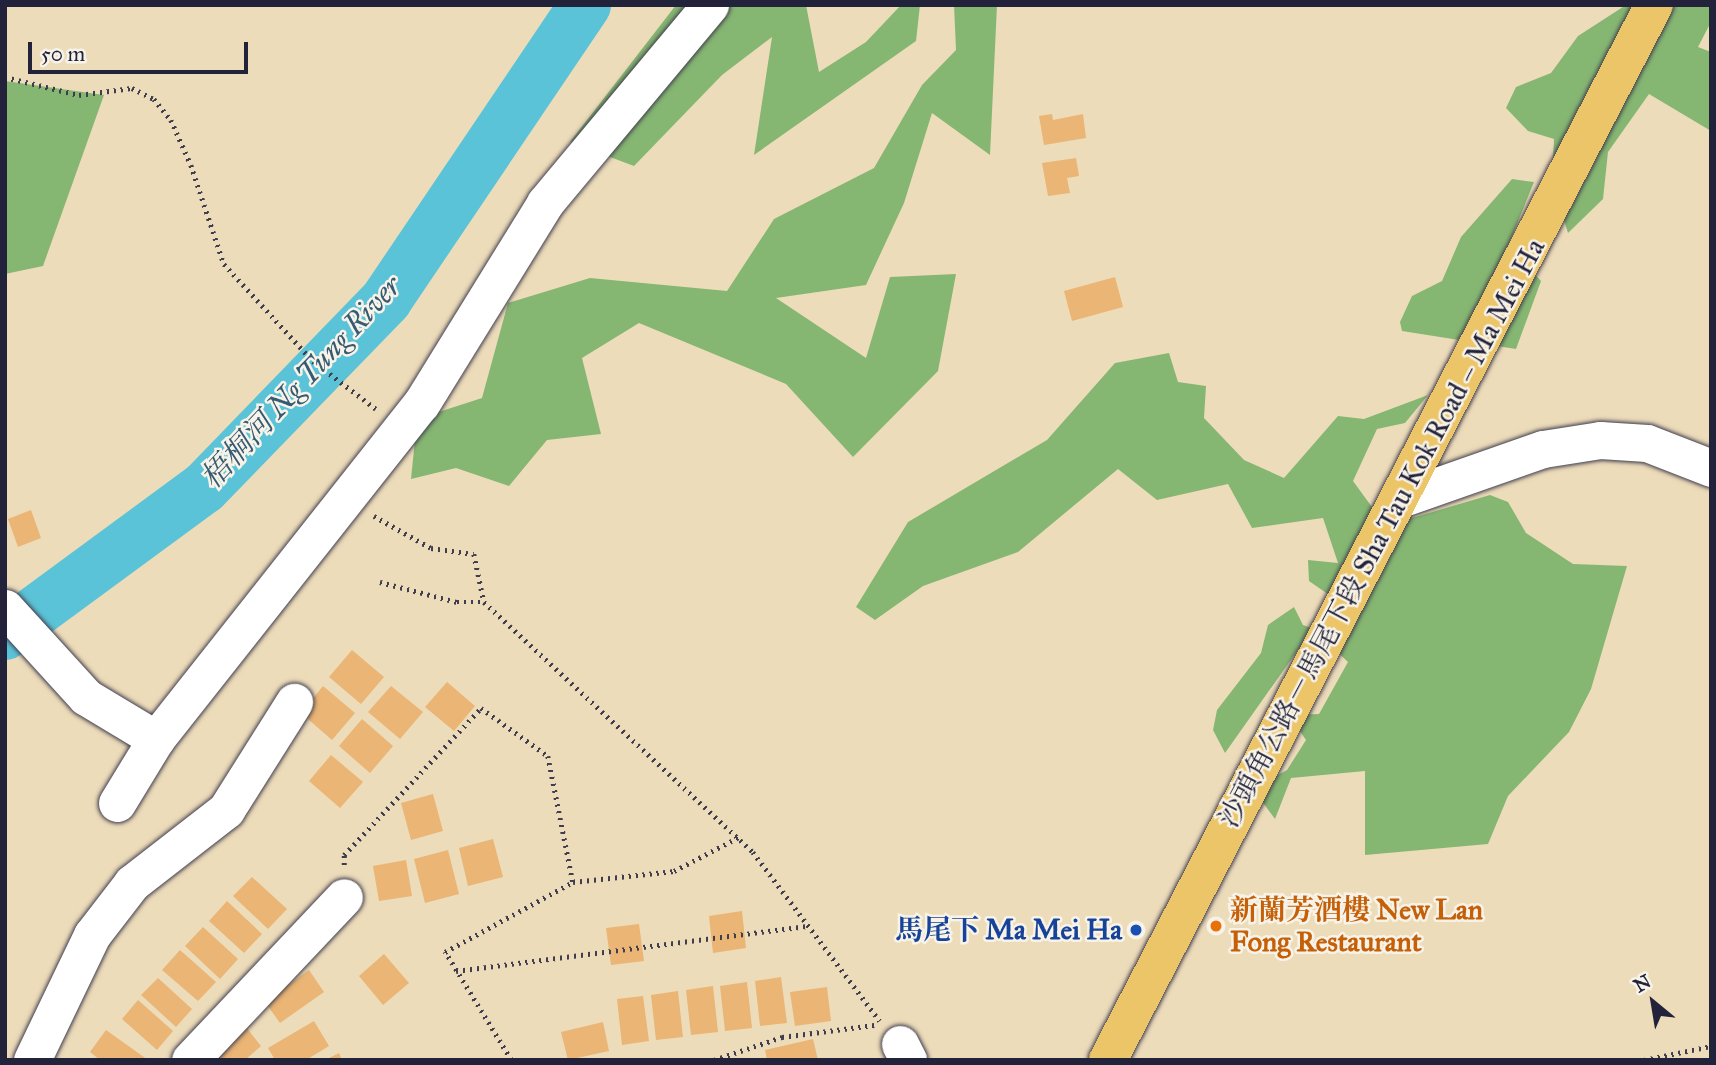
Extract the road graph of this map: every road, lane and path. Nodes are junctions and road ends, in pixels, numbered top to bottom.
1 (710, 5) edge
2 (1654, 5) edge
3 (5, 77) edge
4 (401, 429) junction
5 (1711, 468) edge
6 (365, 474) junction
7 (1403, 498) junction
8 (380, 582) dead end
9 (484, 602) junction
10 (10, 612) edge
11 (294, 702) dead end
12 (156, 739) junction
13 (117, 803) dead end
14 (738, 837) junction
15 (573, 881) junction
16 (344, 897) joint
17 (809, 926) junction
18 (456, 971) junction
19 (1711, 1046) edge
20 (32, 1060) edge
21 (190, 1060) edge
22 (511, 1060) edge
23 (714, 1060) edge
24 (1108, 1060) edge
25 (1644, 1060) edge

1 - 4 lane
2 - 7 main road, 沙頭角公路－馬尾下段 Sha Tau Kok Road – Ma Mei Ha
3 - 4 path
4 - 6 lane
5 - 7 lane
6 - 9 path
6 - 12 lane
7 - 24 main road, 沙頭角公路－馬尾下段 Sha Tau Kok Road – Ma Mei Ha
8 - 9 path
9 - 14 path
10 - 12 lane
11 - 20 lane
12 - 13 lane
14 - 15 path
14 - 17 path
15 - 16 path
15 - 18 path
16 - 21 lane
17 - 18 path
17 - 23 path
18 - 22 path
19 - 25 path

